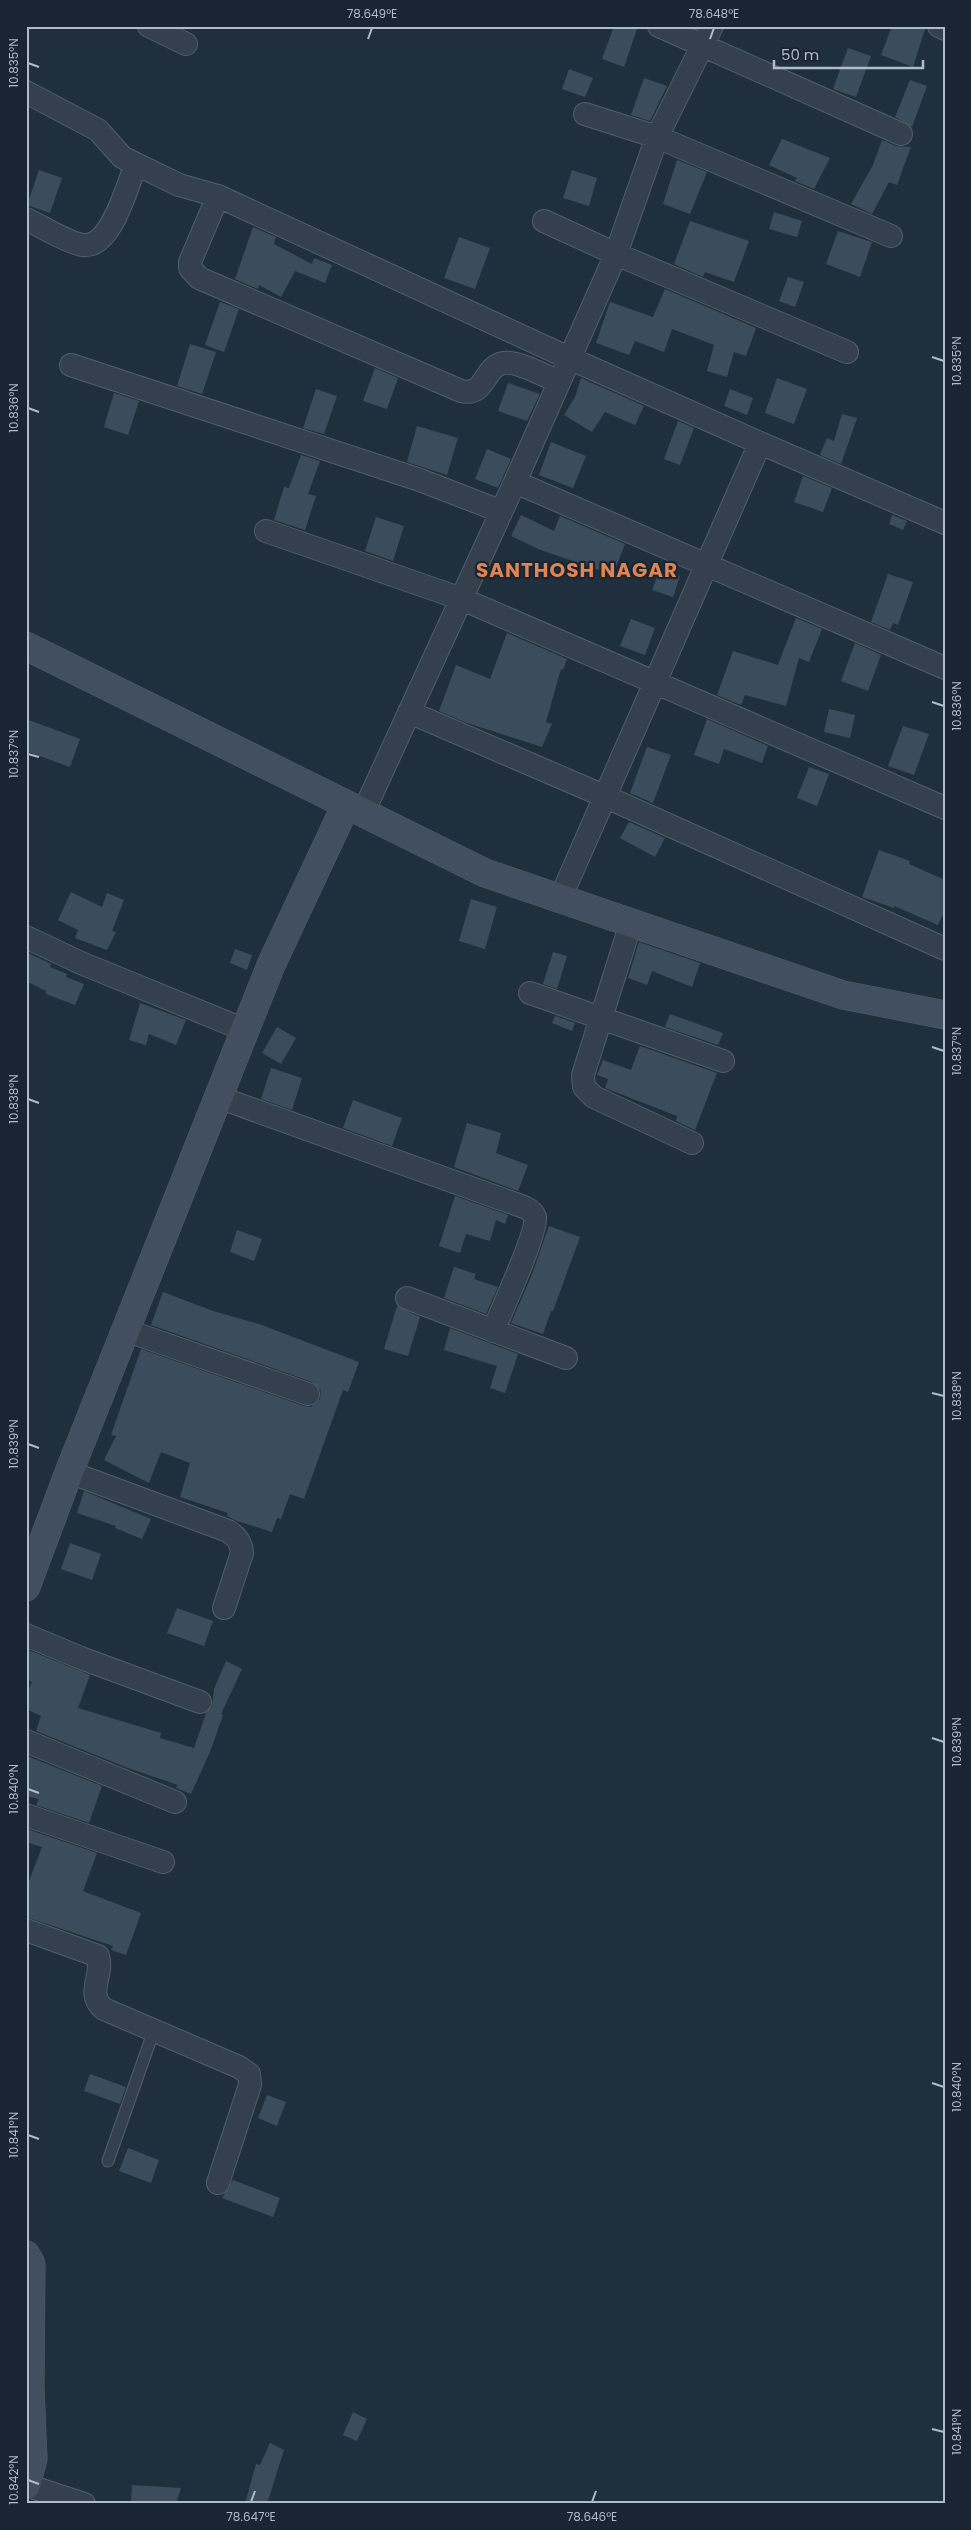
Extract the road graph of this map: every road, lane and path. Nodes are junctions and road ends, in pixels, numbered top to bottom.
1 (149, 26) edge
2 (659, 26) edge
3 (939, 26) edge
4 (945, 29) edge
5 (708, 36) edge
6 (186, 44) dead end
7 (26, 92) edge
8 (585, 114) dead end
9 (901, 134) dead end
10 (657, 137) junction
11 (136, 164) junction
12 (218, 196) junction
13 (26, 219) edge
14 (544, 221) dead end
15 (891, 236) dead end
16 (616, 254) junction
17 (847, 352) dead end
18 (569, 358) junction
19 (71, 365) dead end
20 (559, 382) junction
21 (760, 442) junction
22 (515, 482) junction
23 (500, 511) junction
24 (945, 523) edge
25 (266, 531) dead end
26 (707, 564) junction
27 (462, 599) junction
28 (26, 646) edge
29 (945, 668) edge
30 (654, 684) junction
31 (409, 712) junction
32 (604, 796) junction
33 (945, 808) edge
34 (354, 809) junction
35 (560, 899) junction
36 (631, 923) junction
37 (26, 937) edge
38 (945, 949) edge
39 (530, 993) dead end
40 (945, 1015) edge
41 (601, 1018) junction
42 (244, 1030) junction
43 (723, 1061) dead end
44 (218, 1097) junction
45 (692, 1143) dead end
46 (407, 1298) dead end
47 (125, 1330) junction
48 (493, 1331) junction
49 (566, 1358) dead end
50 (308, 1394) dead end
51 (69, 1472) junction
52 (26, 1587) edge
53 (224, 1608) dead end
54 (26, 1635) edge
55 (200, 1702) dead end
56 (26, 1742) edge
57 (175, 1802) dead end
58 (26, 1815) edge
59 (163, 1862) dead end
60 (26, 1930) edge
61 (154, 2030) junction
62 (108, 2161) dead end
63 (218, 2183) dead end
64 (26, 2255) edge
65 (28, 2386) edge
66 (26, 2485) edge
67 (84, 2504) edge

1 - 6 street
2 - 5 street
3 - 4 street
5 - 9 street
5 - 10 street
7 - 11 street
8 - 10 street
10 - 15 street
10 - 16 street
11 - 12 street
11 - 13 street
12 - 18 street
12 - 20 street
14 - 16 street
16 - 17 street
16 - 18 street
18 - 20 street
18 - 21 street
19 - 23 street
20 - 22 street
21 - 24 street
21 - 26 street
22 - 23 street
22 - 26 street
23 - 27 street
25 - 27 street
26 - 29 street
26 - 30 street
27 - 30 street
27 - 31 street
28 - 34 street
30 - 32 street
30 - 33 street
31 - 32 street
31 - 34 street
32 - 35 street
32 - 38 street
34 - 35 street
34 - 42 street
35 - 36 street
36 - 40 street
36 - 41 street
37 - 42 street
39 - 41 street
41 - 43 street
41 - 45 street
42 - 44 street
44 - 47 street
44 - 48 street
46 - 48 street
47 - 50 street
47 - 51 street
48 - 49 street
51 - 52 street
51 - 53 street
54 - 55 street
56 - 57 street
58 - 59 street
60 - 61 street
61 - 62 lane
61 - 63 street
64 - 65 street
65 - 66 street
66 - 67 street

